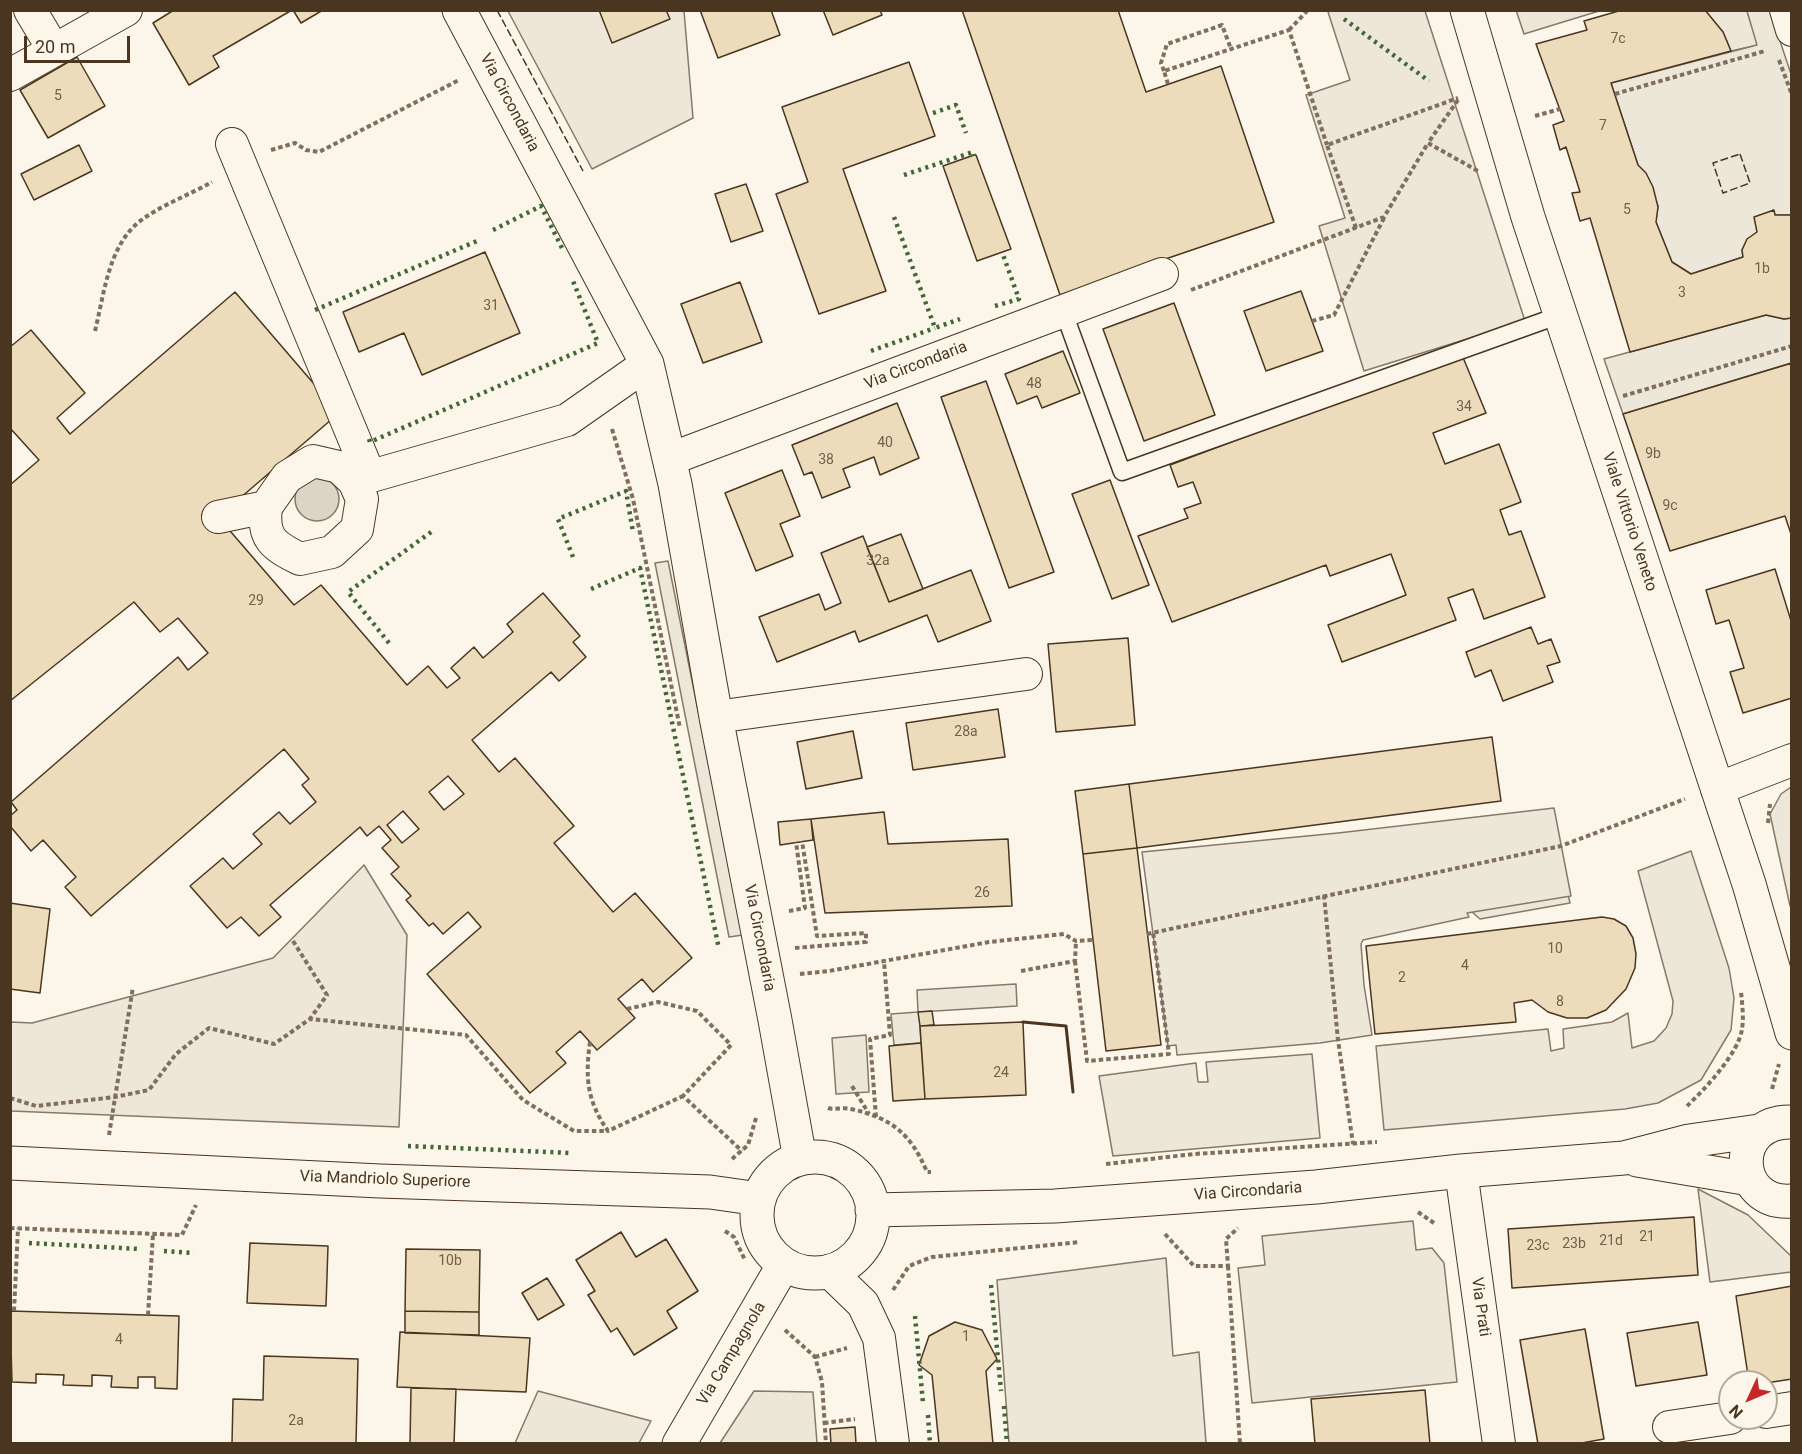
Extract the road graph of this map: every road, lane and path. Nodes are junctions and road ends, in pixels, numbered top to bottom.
1 (30, 10) edge
2 (126, 10) edge
3 (459, 10) edge
4 (1308, 10) edge
5 (1467, 10) edge
6 (1786, 10) edge
7 (1289, 30) junction
8 (49, 42) dead end
9 (1782, 45) edge
10 (1231, 48) junction
11 (1164, 72) junction
12 (10, 75) edge
13 (1168, 84) dead end
14 (1457, 86) dead end
15 (1615, 94) dead end
16 (1791, 95) edge
17 (1460, 97) junction
18 (1463, 106) dead end
19 (232, 144) dead end
20 (1327, 145) junction
21 (1479, 163) dead end
22 (1384, 218) dead end
23 (1356, 228) dead end
24 (1162, 274) dead end
25 (1063, 310) junction
26 (1560, 315) junction
27 (1312, 321) dead end
28 (1791, 346) edge
29 (647, 364) junction
30 (603, 396) junction
31 (1591, 404) junction
32 (670, 459) junction
33 (362, 479) junction
34 (266, 507) junction
35 (218, 516) dead end
36 (1026, 674) dead end
37 (716, 717) junction
38 (681, 733) dead end
39 (1791, 760) edge
40 (1682, 788) dead end
41 (1717, 789) junction
42 (1686, 799) junction
43 (1690, 810) dead end
44 (796, 842) dead end
45 (802, 842) dead end
46 (1324, 896) junction
47 (786, 911) dead end
48 (1153, 932) junction
49 (1147, 934) dead end
50 (1093, 940) dead end
51 (292, 941) dead end
52 (1076, 941) junction
53 (794, 948) dead end
54 (884, 961) junction
55 (1075, 961) junction
56 (1021, 971) dead end
57 (800, 974) dead end
58 (1741, 979) dead end
59 (133, 987) dead end
60 (627, 1010) dead end
61 (310, 1019) junction
62 (1791, 1033) edge
63 (590, 1042) dead end
64 (852, 1086) dead end
65 (683, 1096) junction
66 (115, 1097) junction
67 (10, 1098) edge
68 (826, 1099) dead end
69 (1686, 1107) dead end
70 (870, 1115) junction
71 (756, 1116) dead end
72 (876, 1117) junction
73 (1791, 1122) edge
74 (608, 1131) junction
75 (1759, 1131) junction
76 (107, 1142) dead end
77 (1388, 1142) dead end
78 (1353, 1144) junction
79 (1353, 1150) dead end
80 (742, 1151) junction
81 (1624, 1158) junction
82 (800, 1159) junction
83 (729, 1161) dead end
84 (10, 1162) edge
85 (1098, 1165) dead end
86 (1461, 1171) junction
87 (939, 1172) dead end
88 (759, 1199) junction
89 (1776, 1200) edge
90 (872, 1210) junction
91 (1416, 1210) dead end
92 (1239, 1227) dead end
93 (18, 1228) dead end
94 (1439, 1229) dead end
95 (153, 1234) dead end
96 (1155, 1235) dead end
97 (1084, 1242) dead end
98 (784, 1264) junction
99 (1228, 1266) junction
100 (828, 1271) junction
101 (894, 1300) dead end
102 (760, 1307) junction
103 (14, 1311) dead end
104 (148, 1315) dead end
105 (859, 1419) dead end
106 (1718, 1420) edge
107 (824, 1423) junction
108 (1669, 1427) dead end
109 (679, 1443) edge
110 (826, 1443) edge
111 (893, 1443) edge
112 (1240, 1443) edge
113 (1499, 1443) edge

1 - 8 street
2 - 12 street
3 - 29 street, Via Circondaria
4 - 7 path
5 - 26 street, Viale Vittorio Veneto
6 - 9 street
7 - 10 path
7 - 20 path
9 - 15 path
9 - 16 path
10 - 11 path
10 - 11 path
11 - 13 path
14 - 17 path
17 - 18 path
17 - 20 path
17 - 21 path
19 - 33 street
20 - 23 path
22 - 27 path
24 - 25 street, Via Circondaria
25 - 26 lane
25 - 32 street, Via Circondaria
26 - 31 street, Viale Vittorio Veneto
28 - 31 path
29 - 30 street
29 - 32 street, Via Circondaria
30 - 33 street
30 - 38 path
31 - 41 street, Viale Vittorio Veneto
32 - 37 street, Via Circondaria
33 - 34 street
33 - 34 street
34 - 35 street
36 - 37 street
37 - 82 street, Via Circondaria
39 - 41 street
40 - 42 path
41 - 62 street, Viale Vittorio Veneto
42 - 43 path
42 - 46 path
44 - 47 path
45 - 53 path
46 - 48 path
46 - 78 path
48 - 49 path
48 - 55 path
50 - 52 path
51 - 61 path
52 - 54 path
52 - 55 path
54 - 57 path
54 - 72 path
55 - 56 path
58 - 69 path
59 - 66 path
60 - 65 path
61 - 66 path
61 - 74 path
63 - 74 path
64 - 70 path
65 - 74 path
65 - 80 path
66 - 67 path
66 - 76 path
68 - 70 path
70 - 72 path
71 - 80 path
72 - 87 path
73 - 75 street, Via Circondaria
75 - 81 street, Via Circondaria
75 - 89 street, Via Circondaria
77 - 78 path
78 - 79 path
78 - 85 path
80 - 83 path
81 - 86 street, Via Circondaria
81 - 89 street, Via Circondaria
82 - 88 street
82 - 90 street
84 - 88 street, Via Mandriolo Superiore
86 - 90 street, Via Circondaria
86 - 113 street, Via Prati
88 - 98 street
90 - 100 street
91 - 94 path
92 - 99 path
93 - 103 path
95 - 104 path
96 - 99 path
97 - 101 path
98 - 100 street
98 - 102 street, Via Campagnola
99 - 112 path
100 - 111 street
102 - 107 path
102 - 109 street, Via Campagnola
105 - 107 path
106 - 108 street
107 - 110 path

